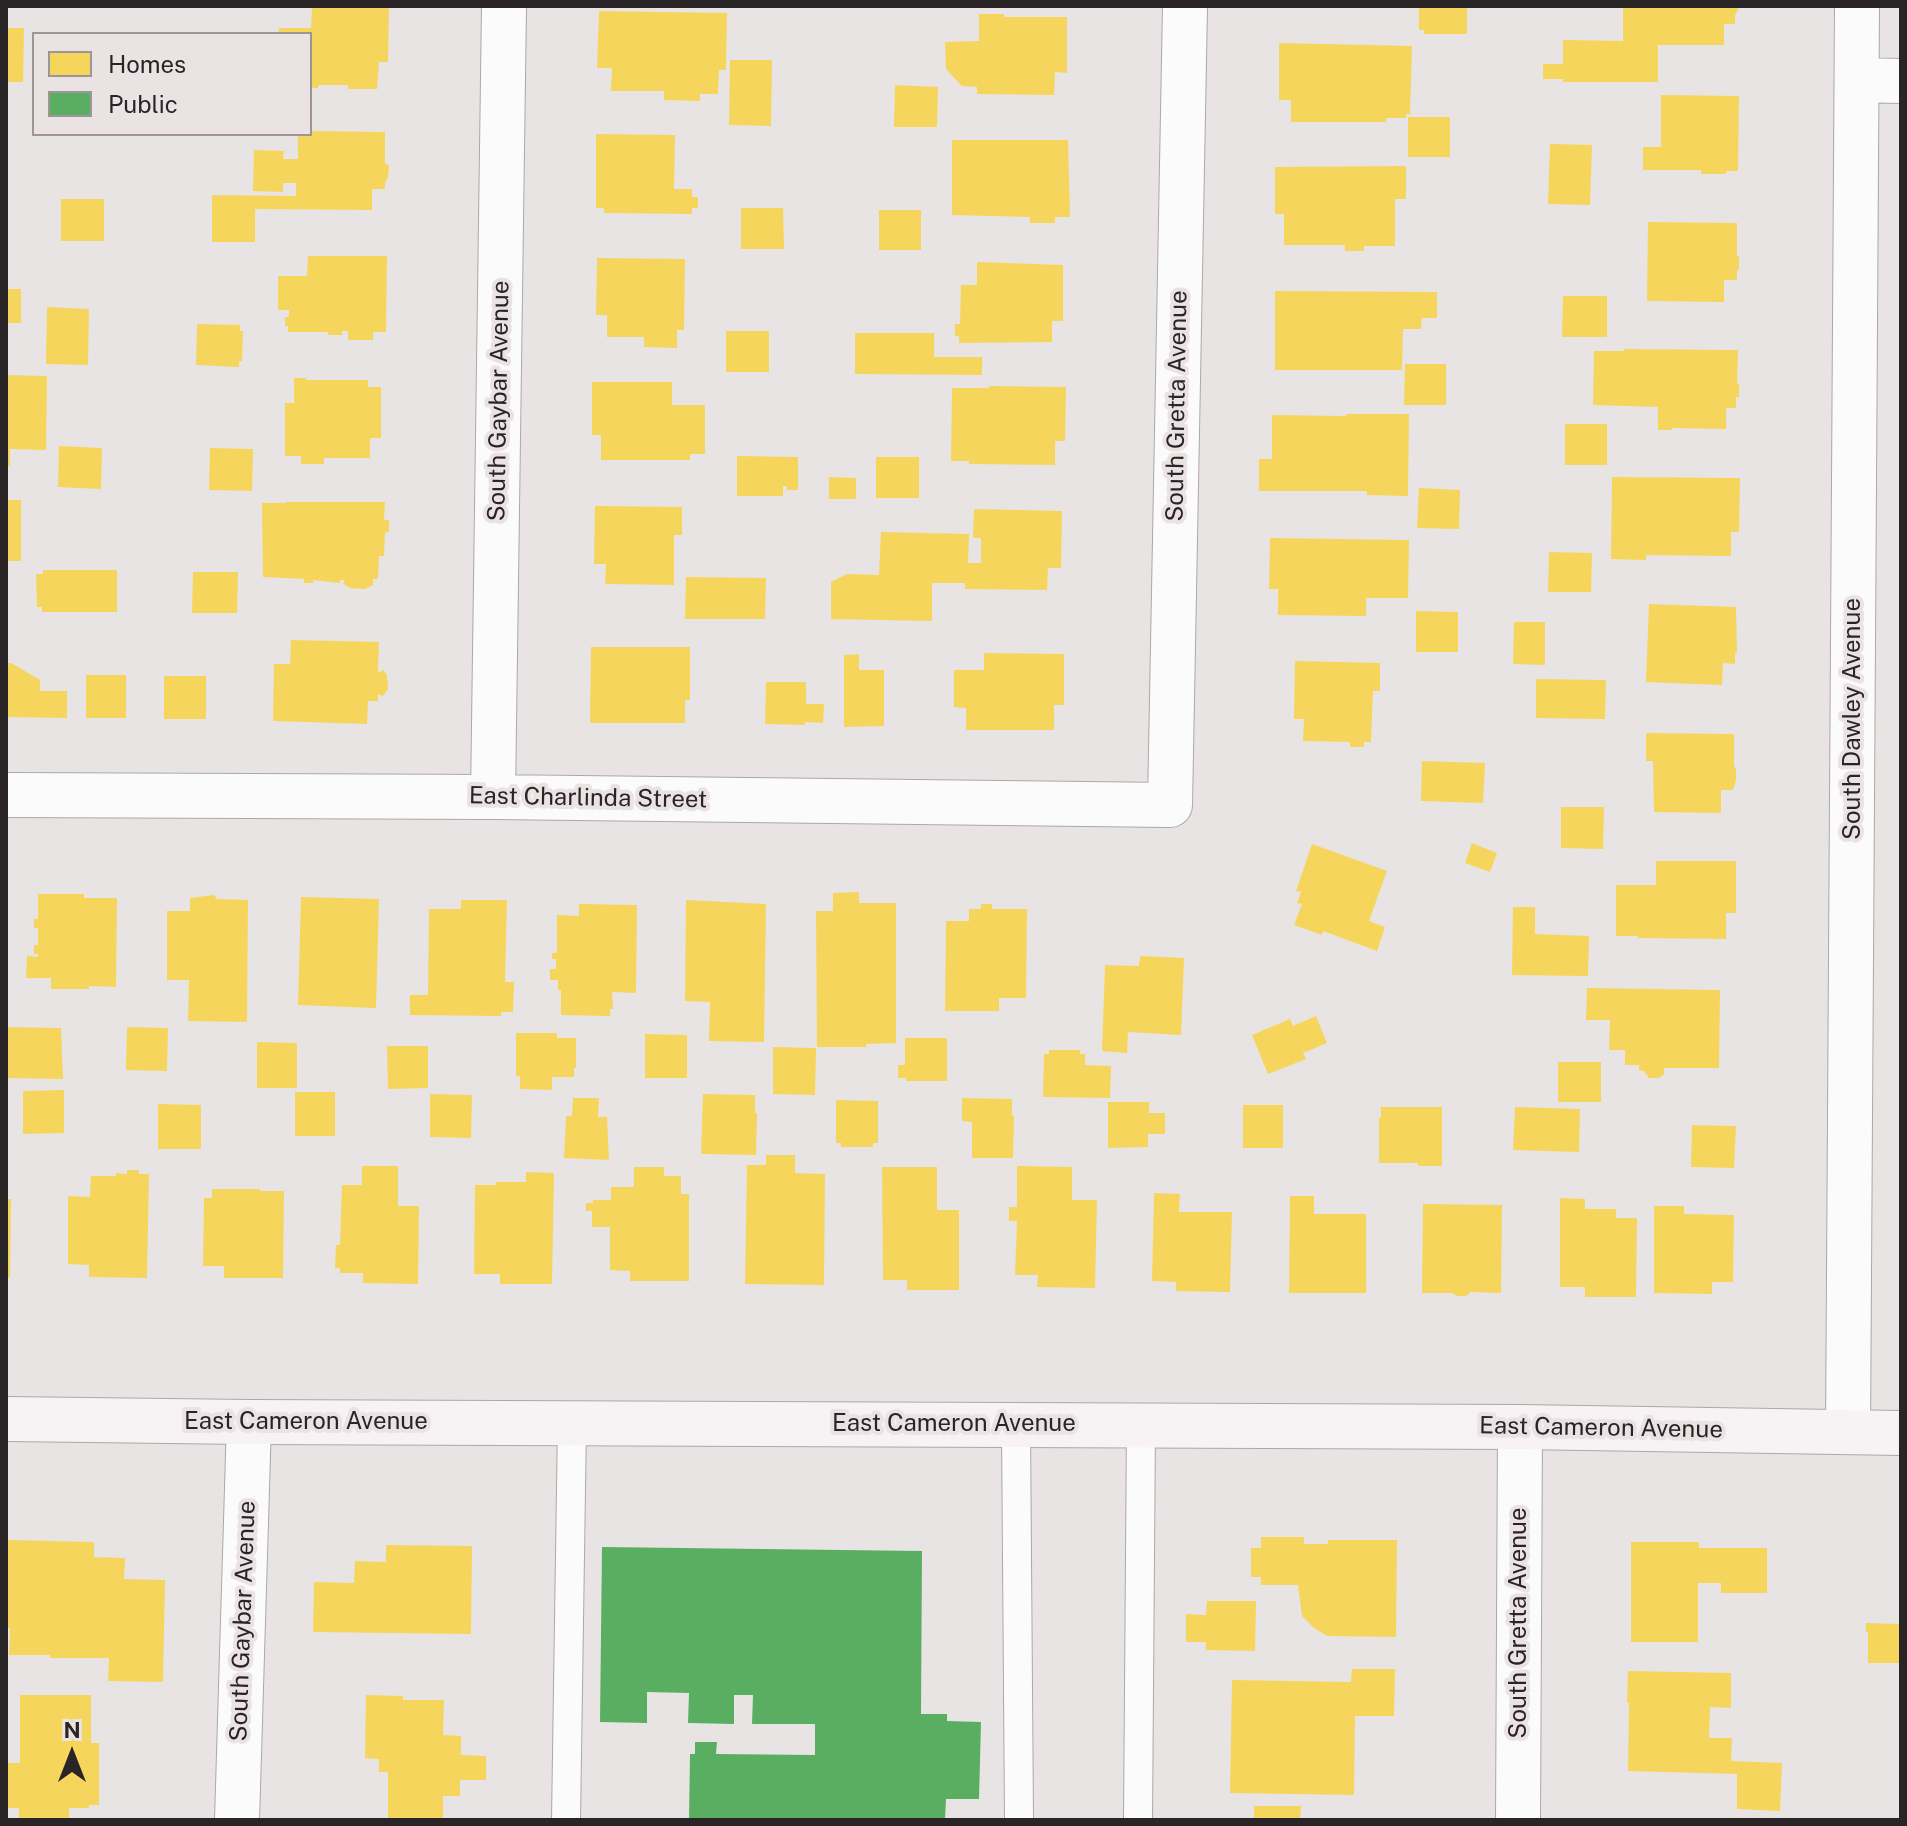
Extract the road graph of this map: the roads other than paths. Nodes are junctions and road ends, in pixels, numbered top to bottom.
1 (504, 6) edge
2 (1185, 6) edge
3 (1857, 6) edge
4 (1857, 80) junction
5 (1901, 81) edge
6 (6, 795) edge
7 (493, 797) junction
8 (1170, 805) joint
9 (6, 1419) edge
10 (249, 1422) junction
11 (572, 1423) junction
12 (1016, 1425) junction
13 (1141, 1425) junction
14 (1520, 1427) junction
15 (1848, 1432) junction
16 (1901, 1433) edge
17 (237, 1820) edge
18 (566, 1820) edge
19 (1019, 1820) edge
20 (1138, 1820) edge
21 (1518, 1820) edge

1 - 7 street, South Gaybar Avenue
2 - 8 street, South Gretta Avenue
3 - 4 street, South Dawley Avenue
4 - 5 street
4 - 15 street, South Dawley Avenue
6 - 7 street, East Charlinda Street
7 - 8 street, East Charlinda Street
9 - 10 main road, East Cameron Avenue
10 - 11 main road, East Cameron Avenue
10 - 17 street, South Gaybar Avenue
11 - 12 main road, East Cameron Avenue
11 - 18 lane
12 - 13 main road, East Cameron Avenue
12 - 19 lane
13 - 14 main road, East Cameron Avenue
13 - 20 lane
14 - 15 main road, East Cameron Avenue
14 - 21 street, South Gretta Avenue
15 - 16 main road, East Cameron Avenue

